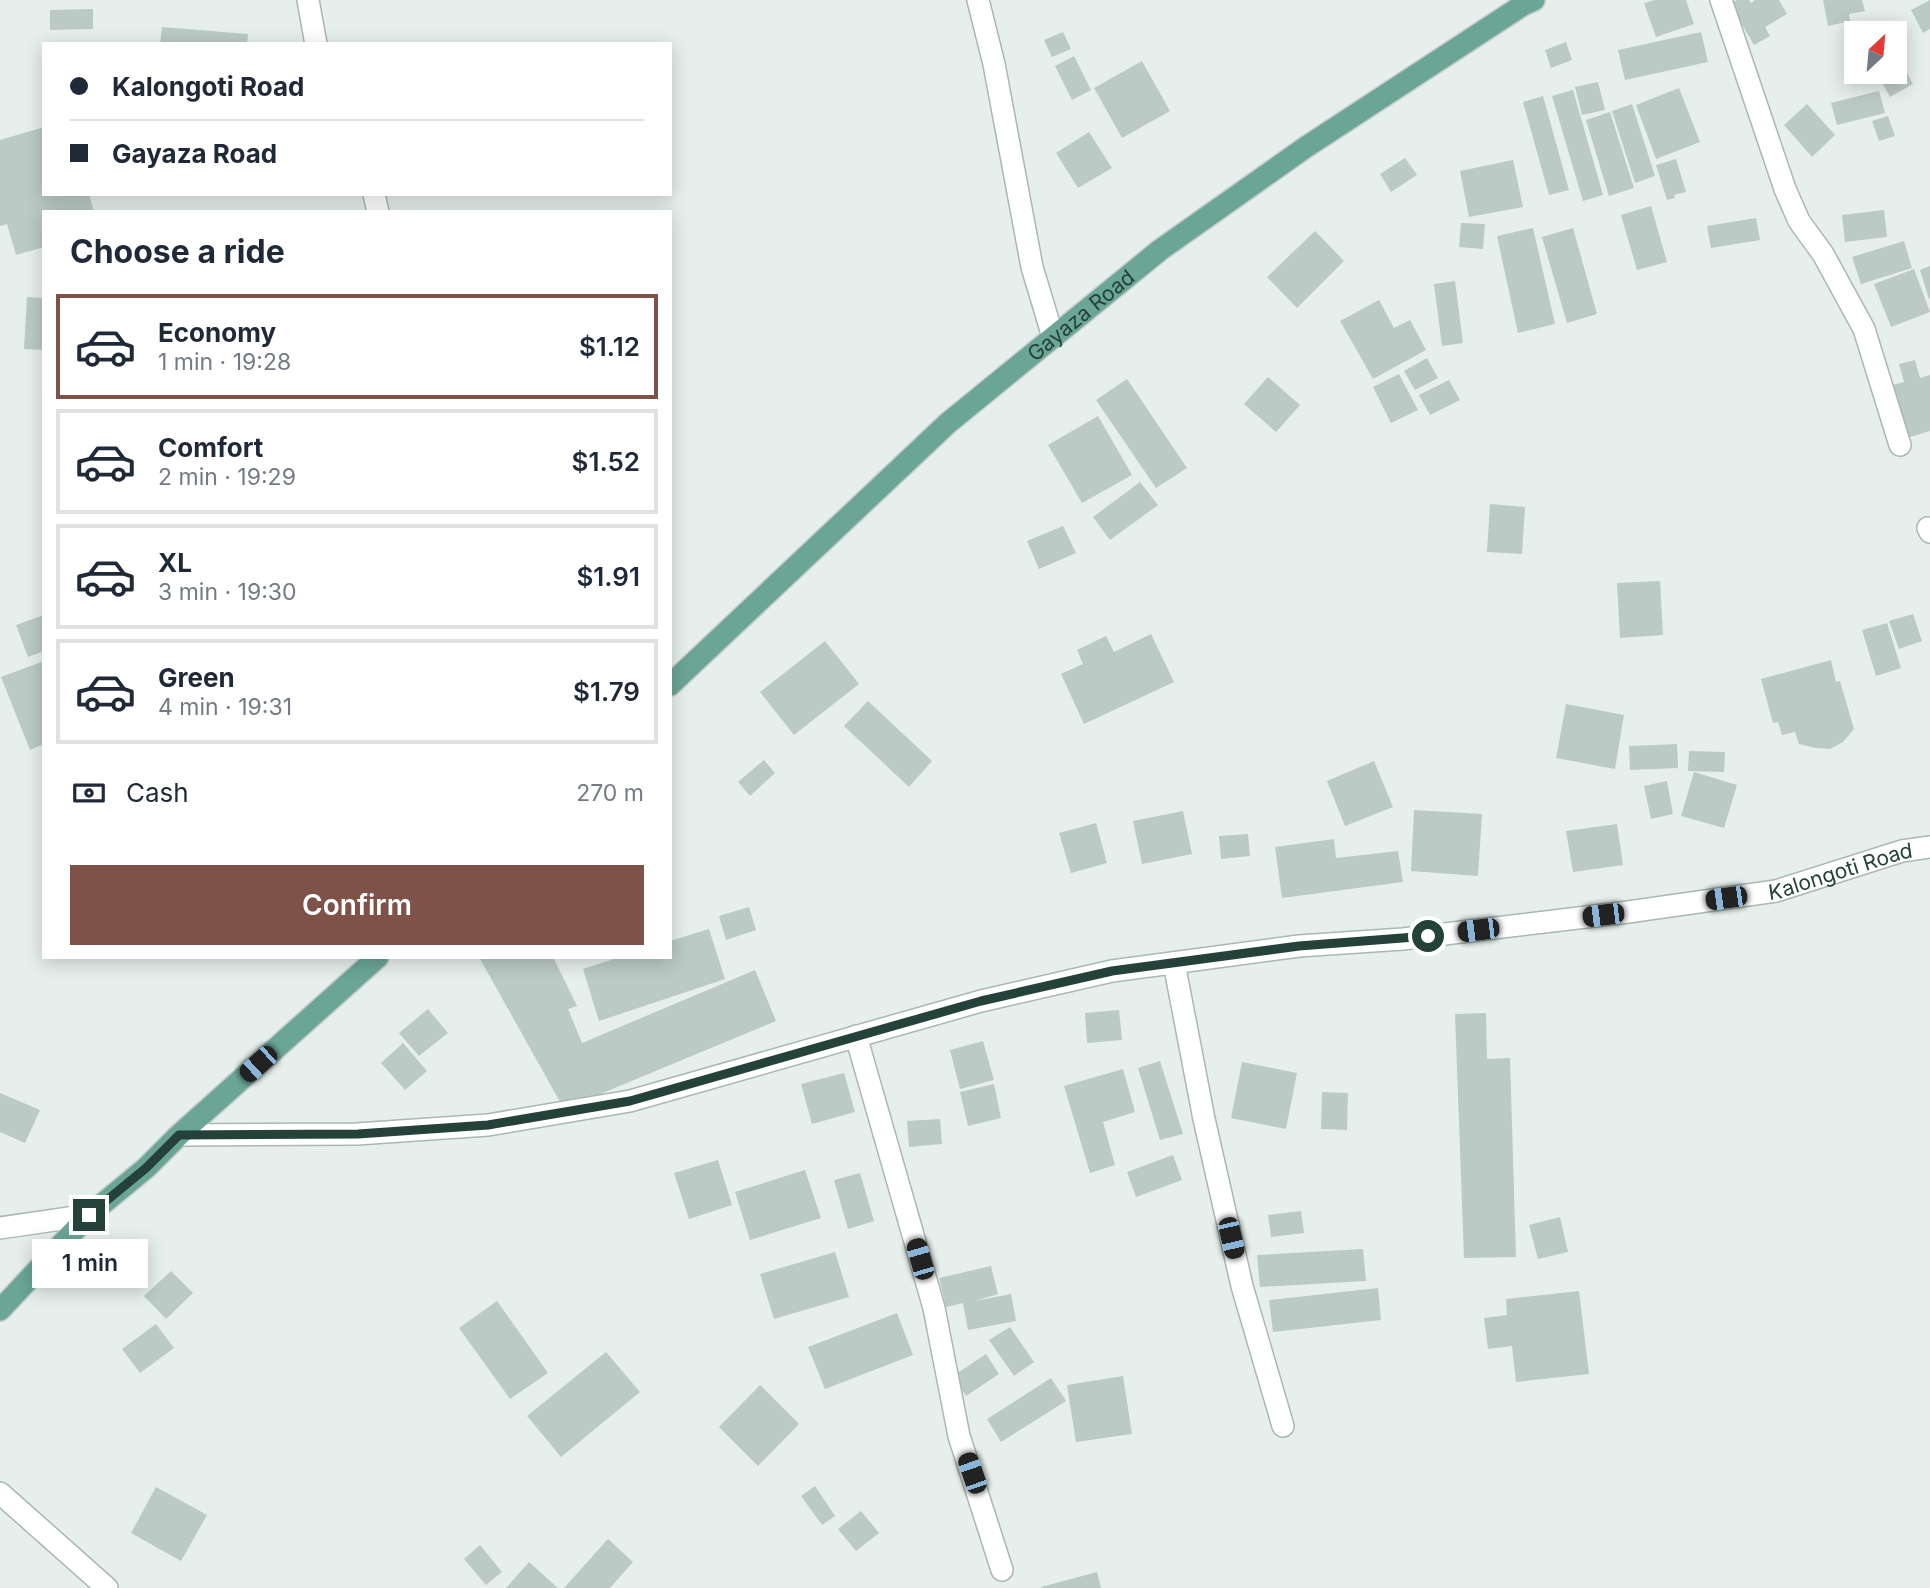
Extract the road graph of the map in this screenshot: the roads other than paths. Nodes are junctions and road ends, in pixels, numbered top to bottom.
1 (308, 0) edge
2 (978, 0) edge
3 (1721, 0) edge
4 (1526, 2) edge
5 (316, 42) edge
6 (1053, 337) junction
7 (1900, 445) dead end
8 (672, 683) edge
9 (1930, 847) edge
10 (376, 959) edge
11 (1174, 963) junction
12 (856, 1036) junction
13 (179, 1135) junction
14 (89, 1215) junction
15 (0, 1228) edge
16 (0, 1310) edge
17 (1283, 1426) dead end
18 (0, 1493) edge
19 (1002, 1570) dead end
20 (107, 1588) edge

1 - 5 street
2 - 6 street
3 - 7 street
4 - 6 main road, Gayaza Road
6 - 8 main road, Gayaza Road
9 - 11 street, Kalongoti Road
10 - 13 main road
11 - 12 street, Kalongoti Road
11 - 17 street
12 - 13 street, Kalongoti Road
12 - 19 street
13 - 14 main road
14 - 15 street
14 - 16 main road
18 - 20 street

